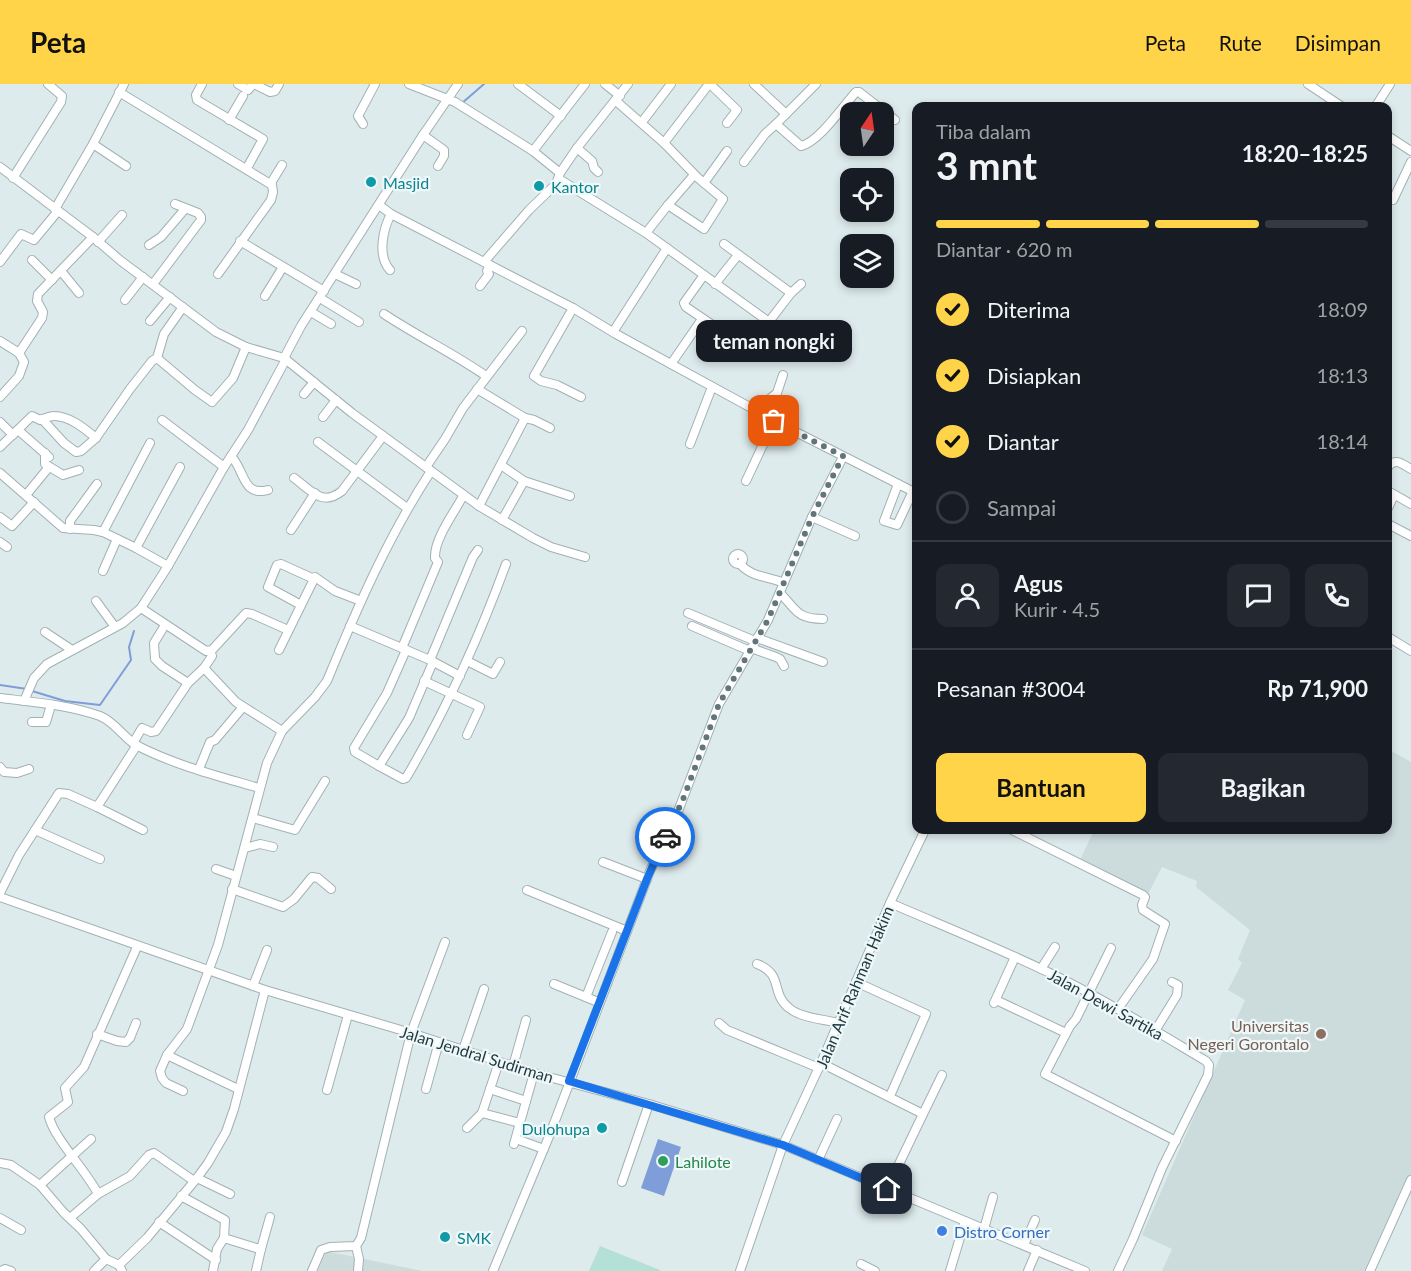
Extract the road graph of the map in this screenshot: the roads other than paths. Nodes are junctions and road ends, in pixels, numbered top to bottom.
1 (48, 84) edge
2 (202, 84) edge
3 (238, 84) edge
4 (253, 84) edge
5 (279, 84) edge
6 (375, 84) edge
7 (410, 84) edge
8 (458, 84) edge
9 (518, 84) edge
10 (585, 84) edge
11 (605, 84) edge
12 (628, 84) edge
13 (671, 84) edge
14 (710, 84) edge
15 (754, 84) edge
16 (816, 84) edge
17 (1308, 84) edge
18 (1390, 84) edge
19 (122, 88) edge
20 (243, 96) dead end
21 (618, 98) junction
22 (452, 100) junction
23 (1335, 102) edge
24 (1379, 102) edge
25 (786, 114) junction
26 (561, 116) junction
27 (229, 120) junction
28 (895, 120) dead end
29 (642, 122) junction
30 (727, 123) dead end
31 (363, 124) dead end
32 (776, 124) junction
33 (426, 137) junction
34 (1392, 139) edge
35 (664, 143) junction
36 (93, 144) junction
37 (577, 148) junction
38 (727, 150) dead end
39 (533, 151) junction
40 (1411, 151) edge
41 (744, 162) dead end
42 (1411, 162) edge
43 (282, 165) dead end
44 (126, 166) dead end
45 (438, 166) dead end
46 (0, 167) edge
47 (247, 168) junction
48 (598, 172) dead end
49 (694, 175) junction
50 (560, 176) junction
51 (13, 178) junction
52 (271, 183) junction
53 (704, 183) junction
54 (1393, 200) dead end
55 (175, 204) dead end
56 (668, 205) junction
57 (185, 209) junction
58 (57, 210) junction
59 (386, 210) junction
60 (122, 215) dead end
61 (646, 233) junction
62 (96, 240) junction
63 (240, 241) junction
64 (149, 244) dead end
65 (724, 244) dead end
66 (667, 248) junction
67 (738, 255) junction
68 (32, 260) dead end
69 (0, 262) edge
70 (487, 263) junction
71 (284, 267) junction
72 (390, 270) dead end
73 (61, 271) junction
74 (218, 274) dead end
75 (335, 274) junction
76 (704, 275) junction
77 (143, 277) junction
78 (52, 280) junction
79 (153, 284) junction
80 (356, 284) dead end
81 (715, 284) junction
82 (801, 284) dead end
83 (480, 286) dead end
84 (79, 293) dead end
85 (791, 293) junction
86 (322, 295) junction
87 (264, 296) dead end
88 (170, 297) junction
89 (124, 300) dead end
90 (183, 307) junction
91 (573, 308) junction
92 (311, 312) junction
93 (384, 314) dead end
94 (702, 319) junction
95 (150, 321) dead end
96 (769, 321) junction
97 (359, 322) dead end
98 (331, 324) dead end
99 (522, 332) dead end
100 (613, 332) junction
101 (0, 341) edge
102 (246, 347) junction
103 (19, 353) junction
104 (157, 358) junction
105 (285, 358) junction
106 (671, 364) junction
107 (783, 375) dead end
108 (486, 376) junction
109 (314, 382) junction
110 (712, 387) junction
111 (477, 388) junction
112 (304, 394) dead end
113 (0, 397) edge
114 (581, 397) dead end
115 (336, 400) junction
116 (761, 414) junction
117 (323, 417) dead end
118 (525, 418) junction
119 (42, 419) junction
120 (162, 420) dead end
121 (774, 421) junction
122 (0, 422) edge
123 (550, 428) dead end
124 (15, 432) junction
125 (383, 436) junction
126 (96, 438) junction
127 (318, 442) dead end
128 (150, 443) dead end
129 (690, 444) dead end
130 (0, 447) edge
131 (231, 456) junction
132 (843, 456) junction
133 (1392, 463) edge
134 (501, 465) junction
135 (49, 467) junction
136 (180, 467) dead end
137 (224, 467) junction
138 (428, 469) junction
139 (1411, 469) edge
140 (79, 470) dead end
141 (358, 472) junction
142 (0, 473) edge
143 (294, 478) dead end
144 (524, 481) junction
145 (746, 481) dead end
146 (97, 484) dead end
147 (898, 484) junction
148 (267, 490) dead end
149 (912, 491) edge
150 (315, 493) junction
151 (1392, 494) edge
152 (26, 495) junction
153 (463, 496) junction
154 (570, 496) dead end
155 (912, 498) edge
156 (34, 502) junction
157 (1411, 504) edge
158 (479, 506) junction
159 (407, 508) junction
160 (0, 517) edge
161 (812, 517) junction
162 (502, 520) junction
163 (1392, 526) edge
164 (70, 529) junction
165 (291, 530) dead end
166 (103, 532) junction
167 (855, 536) dead end
168 (1411, 536) edge
169 (117, 539) junction
170 (136, 548) junction
171 (478, 550) dead end
172 (585, 557) dead end
173 (506, 564) dead end
174 (740, 564) dead end
175 (168, 566) junction
176 (103, 571) dead end
177 (314, 579) junction
178 (784, 583) junction
179 (780, 593) junction
180 (96, 601) dead end
181 (361, 601) junction
182 (301, 605) junction
183 (141, 608) junction
184 (688, 613) dead end
185 (823, 619) dead end
186 (165, 625) junction
187 (692, 626) dead end
188 (115, 627) junction
189 (350, 627) junction
190 (288, 630) junction
191 (45, 632) dead end
192 (1392, 638) edge
193 (753, 645) junction
194 (404, 649) junction
195 (72, 650) junction
196 (279, 650) dead end
197 (1411, 650) edge
198 (210, 651) junction
199 (431, 661) junction
200 (467, 661) junction
201 (500, 662) dead end
202 (823, 662) dead end
203 (784, 666) dead end
204 (204, 668) junction
205 (460, 676) junction
206 (424, 681) junction
207 (188, 683) junction
208 (452, 694) junction
209 (26, 697) junction
210 (0, 698) edge
211 (51, 705) junction
212 (243, 707) junction
213 (32, 722) dead end
214 (282, 731) junction
215 (467, 735) dead end
216 (135, 744) junction
217 (379, 766) junction
218 (0, 767) edge
219 (29, 769) dead end
220 (199, 769) junction
221 (325, 781) dead end
222 (259, 788) junction
223 (97, 807) junction
224 (253, 818) junction
225 (35, 830) junction
226 (143, 830) dead end
227 (923, 834) edge
228 (1020, 834) edge
229 (273, 847) dead end
230 (245, 848) junction
231 (100, 859) dead end
232 (603, 862) dead end
233 (216, 869) dead end
234 (236, 876) junction
235 (647, 879) junction
236 (232, 889) junction
237 (331, 889) dead end
238 (527, 890) dead end
239 (0, 895) edge
240 (890, 903) junction
241 (627, 930) junction
242 (612, 932) dead end
243 (445, 942) dead end
244 (137, 947) junction
245 (1055, 948) dead end
246 (1111, 948) dead end
247 (267, 950) dead end
248 (1015, 957) junction
249 (757, 964) dead end
250 (1041, 969) junction
251 (209, 971) junction
252 (856, 982) junction
253 (1172, 982) dead end
254 (554, 984) dead end
255 (253, 986) junction
256 (484, 989) dead end
257 (265, 990) junction
258 (1088, 993) junction
259 (586, 997) junction
260 (598, 1002) junction
261 (1118, 1009) junction
262 (348, 1015) junction
263 (526, 1020) dead end
264 (136, 1023) dead end
265 (719, 1023) dead end
266 (838, 1023) junction
267 (1155, 1030) junction
268 (411, 1033) junction
269 (97, 1034) junction
270 (1066, 1034) junction
271 (439, 1042) junction
272 (463, 1050) junction
273 (167, 1055) junction
274 (499, 1062) junction
275 (820, 1065) junction
276 (513, 1066) junction
277 (534, 1073) junction
278 (942, 1075) dead end
279 (569, 1081) junction
280 (238, 1089) junction
281 (426, 1089) dead end
282 (490, 1089) junction
283 (327, 1090) dead end
284 (183, 1091) dead end
285 (890, 1096) junction
286 (526, 1101) junction
287 (649, 1104) junction
288 (482, 1113) junction
289 (923, 1114) junction
290 (837, 1119) dead end
291 (520, 1123) junction
292 (466, 1128) dead end
293 (91, 1140) dead end
294 (1176, 1141) junction
295 (783, 1145) junction
296 (544, 1149) junction
297 (72, 1155) junction
298 (818, 1160) junction
299 (0, 1163) edge
300 (195, 1180) junction
301 (1411, 1180) edge
302 (622, 1182) dead end
303 (40, 1185) junction
304 (887, 1189) junction
305 (98, 1194) junction
306 (230, 1194) dead end
307 (181, 1196) junction
308 (993, 1197) dead end
309 (270, 1217) dead end
310 (0, 1218) edge
311 (70, 1218) junction
312 (1035, 1220) dead end
313 (965, 1221) junction
314 (159, 1222) junction
315 (984, 1229) junction
316 (21, 1230) dead end
317 (224, 1238) junction
318 (1024, 1245) junction
319 (356, 1246) junction
320 (261, 1249) junction
321 (1037, 1250) junction
322 (106, 1259) junction
323 (216, 1260) junction
324 (861, 1264) dead end
325 (120, 1268) edge
326 (1, 1271) edge
327 (11, 1271) edge
328 (94, 1271) edge
329 (213, 1271) edge
330 (256, 1271) edge
331 (312, 1271) edge
332 (358, 1271) edge
333 (493, 1271) edge
334 (740, 1271) edge
335 (875, 1271) edge
336 (950, 1271) edge
337 (1028, 1271) edge
338 (1085, 1271) edge
339 (1118, 1271) edge
340 (1370, 1271) edge

1 - 51 street
2 - 27 street
3 - 4 street
4 - 5 street
6 - 31 street
7 - 22 street
8 - 22 street
9 - 26 street
10 - 26 street
11 - 21 street
12 - 21 street
13 - 29 street
14 - 30 street
14 - 35 street
15 - 25 street
16 - 25 street
17 - 23 street
18 - 24 street
19 - 36 street
19 - 47 street
20 - 27 street
21 - 29 street
21 - 37 street
22 - 33 street
22 - 39 street
25 - 32 street
26 - 39 street
27 - 47 street
28 - 32 street
29 - 35 street
32 - 41 street
33 - 45 street
33 - 59 street
34 - 40 street
35 - 49 street
36 - 44 street
36 - 58 street
37 - 48 street
37 - 50 street
38 - 53 street
39 - 50 street
42 - 54 street
43 - 52 street
46 - 51 street
47 - 52 street
49 - 53 street
49 - 56 street
50 - 61 street
50 - 70 street
51 - 58 street
52 - 63 street
53 - 56 street
55 - 57 street
56 - 61 street
57 - 64 street
57 - 79 street
58 - 62 street
58 - 69 street
59 - 70 street
59 - 72 street
59 - 75 street
60 - 62 street
61 - 66 street
62 - 73 street
62 - 77 street
63 - 71 street
63 - 74 street
65 - 67 street
66 - 76 street
66 - 100 street
67 - 81 street
67 - 85 street
68 - 78 street
70 - 83 street
70 - 91 street
71 - 86 street
71 - 87 street
73 - 78 street
73 - 84 street
75 - 80 street
75 - 86 street
76 - 81 street
76 - 94 street
77 - 79 street
77 - 89 street
78 - 103 street
79 - 88 street
81 - 96 street
82 - 85 street
85 - 96 street
86 - 92 street
86 - 97 street
88 - 90 street
88 - 95 street
90 - 102 street
90 - 104 street
91 - 100 street
91 - 114 street
92 - 98 street
92 - 105 street
93 - 108 street
94 - 96 street
94 - 106 street
99 - 108 street
100 - 106 street
101 - 103 street
102 - 104 street
102 - 105 street
103 - 113 street
104 - 126 street
105 - 109 street
105 - 131 street
106 - 110 street
107 - 116 street
108 - 111 street
109 - 112 street
109 - 115 street
110 - 116 street
110 - 129 street
111 - 118 street
111 - 138 street
115 - 117 street
115 - 125 street
116 - 121 street
118 - 123 street
118 - 134 street
119 - 124 street
119 - 126 street
119 - 126 street
120 - 137 street
121 - 132 street
121 - 145 street
122 - 124 street
124 - 130 street
124 - 135 street
125 - 138 street
125 - 141 street
127 - 141 street
128 - 166 street
131 - 137 street
131 - 148 street
132 - 147 street
132 - 161 street
133 - 139 street
134 - 144 street
134 - 158 street
135 - 140 street
135 - 152 street
136 - 170 street
137 - 175 street
138 - 153 street
138 - 159 street
141 - 150 street
141 - 159 street
142 - 152 street
143 - 150 street
144 - 154 street
144 - 162 street
146 - 164 street
147 - 149 street
147 - 155 street
150 - 165 street
151 - 157 street
152 - 156 street
153 - 158 street
153 - 194 street
156 - 160 street
156 - 164 street
158 - 162 street
159 - 181 street
161 - 167 street
161 - 178 street
162 - 172 street
163 - 168 street
164 - 166 street
166 - 169 street
169 - 170 street
169 - 176 street
170 - 175 street
171 - 199 street
173 - 200 street
174 - 178 street
175 - 183 street
177 - 181 street
177 - 182 street
177 - 182 street
178 - 179 street
179 - 185 street
179 - 193 street
180 - 188 street
181 - 189 street
182 - 190 street
183 - 186 street
183 - 188 street
184 - 193 street
186 - 198 street
186 - 207 street
187 - 193 street
188 - 195 street
189 - 194 street
189 - 214 street
190 - 196 street
190 - 198 street
191 - 195 street
192 - 197 street
193 - 202 street
193 - 203 street
193 - 235 street
194 - 199 street
194 - 217 street
195 - 209 street
198 - 204 street
199 - 205 street
199 - 206 street
200 - 201 street
200 - 205 street
204 - 207 street
204 - 212 street
205 - 208 street
206 - 208 street
206 - 217 street
207 - 216 street
208 - 215 street
208 - 217 street
209 - 210 street
209 - 211 street
211 - 213 street
211 - 216 street
212 - 214 street
212 - 220 street
214 - 222 street
216 - 220 street
216 - 223 street
218 - 219 street
220 - 222 street
221 - 224 street
222 - 224 street
223 - 225 street
223 - 226 street
224 - 230 street
225 - 231 street
225 - 239 street
227 - 240 street, Jalan Arif Rahman Hakim
228 - 261 street
229 - 230 street
230 - 234 street
232 - 235 street
233 - 234 street
234 - 236 street
235 - 241 street
236 - 237 street
236 - 251 street
238 - 241 street
239 - 244 street, Jalan Jendral Sudirman
240 - 248 street, Jalan Dewi Sartika
240 - 252 street, Jalan Arif Rahman Hakim
241 - 260 street
242 - 259 street
243 - 268 street
244 - 251 street, Jalan Jendral Sudirman
244 - 269 street
245 - 250 street
246 - 258 street
247 - 255 street
248 - 250 street, Jalan Dewi Sartika
248 - 270 street
249 - 266 street
250 - 258 street, Jalan Dewi Sartika
251 - 255 street, Jalan Jendral Sudirman
251 - 273 street
252 - 266 street, Jalan Arif Rahman Hakim
252 - 285 street
253 - 267 street
254 - 259 street
255 - 257 street, Jalan Jendral Sudirman
256 - 272 street
257 - 262 street, Jalan Jendral Sudirman
257 - 280 street
258 - 261 street, Jalan Dewi Sartika
258 - 270 street
259 - 260 street
260 - 279 street
261 - 267 street, Jalan Dewi Sartika
262 - 268 street, Jalan Jendral Sudirman
262 - 283 street
263 - 276 street
264 - 269 street
265 - 275 street
266 - 275 street, Jalan Arif Rahman Hakim
267 - 294 street, Jalan Dewi Sartika
268 - 271 street, Jalan Jendral Sudirman
268 - 319 street
269 - 297 street
270 - 294 street
271 - 272 street, Jalan Jendral Sudirman
271 - 281 street
272 - 274 street, Jalan Jendral Sudirman
273 - 280 street
273 - 284 street
274 - 276 street, Jalan Jendral Sudirman
274 - 282 street
275 - 285 street
275 - 295 street, Jalan Arif Rahman Hakim
276 - 277 street, Jalan Jendral Sudirman
277 - 279 street, Jalan Jendral Sudirman
277 - 286 street
278 - 289 street
279 - 287 street, Jalan Jendral Sudirman
279 - 296 street
280 - 300 street
282 - 286 street
282 - 288 street
285 - 289 street
286 - 291 street
287 - 295 street, Jalan Jendral Sudirman
287 - 302 street
288 - 291 street
288 - 292 street
289 - 304 street
290 - 298 street
291 - 296 street
293 - 297 street
294 - 339 street, Jalan Dewi Sartika
295 - 298 street, Jalan Jendral Sudirman
295 - 334 street, Jalan Arif Rahman Hakim
296 - 333 street
297 - 303 street
297 - 305 street
298 - 304 street, Jalan Jendral Sudirman
299 - 303 street
300 - 305 street
300 - 306 street
300 - 307 street
301 - 340 street
303 - 311 street
304 - 313 street, Jalan Jendral Sudirman
305 - 311 street
307 - 314 street
307 - 317 street
308 - 315 street
309 - 320 street
310 - 316 street
311 - 322 street
312 - 318 street
313 - 315 street, Jalan Jendral Sudirman
313 - 336 street
314 - 323 street
314 - 325 street
315 - 318 street, Jalan Jendral Sudirman
317 - 320 street
317 - 323 street
318 - 321 street, Jalan Jendral Sudirman
319 - 331 street
319 - 332 street
320 - 330 street
321 - 337 street
321 - 338 street, Jalan Jendral Sudirman
322 - 325 street
322 - 328 street
323 - 329 street
324 - 335 street
326 - 327 street

